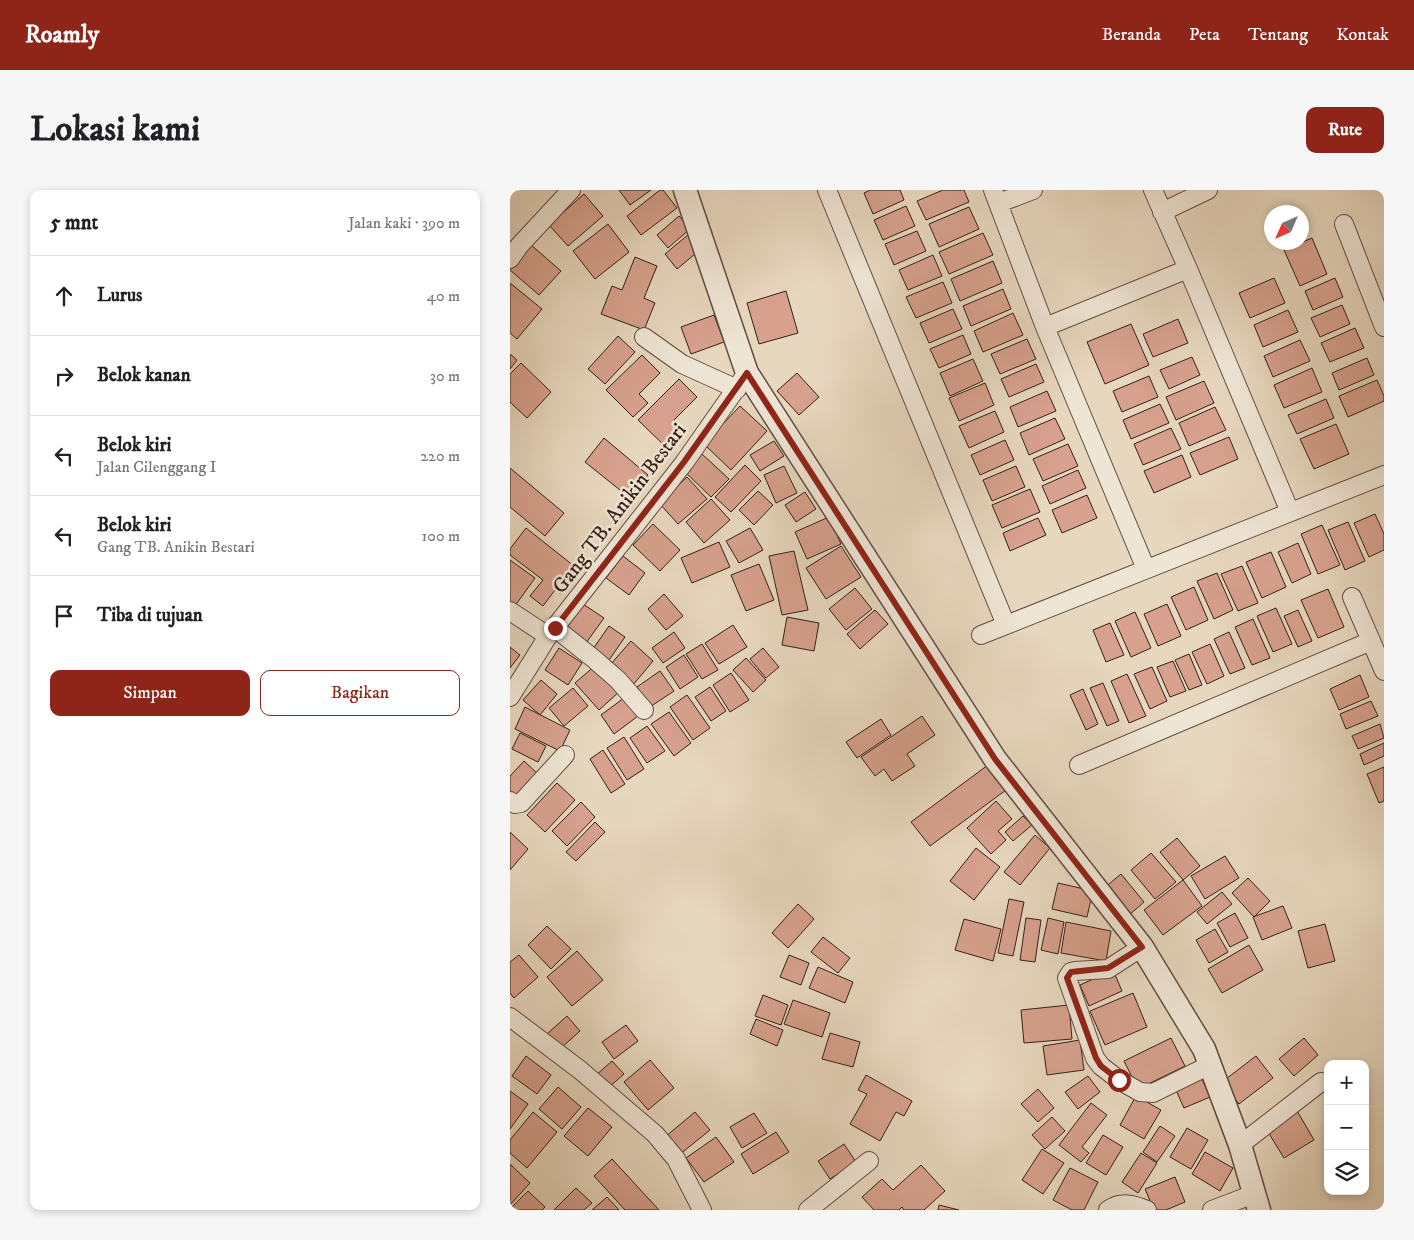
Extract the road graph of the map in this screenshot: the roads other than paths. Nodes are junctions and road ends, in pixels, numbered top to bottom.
1 (571, 190) edge
2 (685, 190) edge
3 (826, 190) edge
4 (1032, 190) edge
5 (1153, 190) edge
6 (1208, 190) edge
7 (996, 196) edge
8 (1162, 212) junction
9 (1344, 224) dead end
10 (510, 259) edge
11 (1188, 268) junction
12 (1045, 327) junction
13 (1384, 327) edge
14 (644, 337) dead end
15 (742, 381) junction
16 (1384, 475) edge
17 (1290, 512) junction
18 (1146, 569) junction
19 (1352, 597) dead end
20 (510, 611) edge
21 (1006, 625) junction
22 (552, 632) junction
23 (981, 635) dead end
24 (1371, 641) junction
25 (1384, 671) edge
26 (510, 697) edge
27 (644, 710) dead end
28 (565, 755) dead end
29 (1079, 765) dead end
30 (510, 801) edge
31 (1142, 947) junction
32 (510, 1017) edge
33 (1210, 1065) junction
34 (1321, 1082) dead end
35 (1240, 1146) junction
36 (869, 1161) dead end
37 (1256, 1202) edge
38 (702, 1210) edge
39 (808, 1210) edge
40 (1108, 1210) edge
41 (1147, 1210) edge
42 (1212, 1210) edge

1 - 10 street
2 - 15 street
3 - 21 street
4 - 7 street
5 - 8 street
6 - 8 street
7 - 12 street
8 - 11 street
9 - 13 street
11 - 12 street
11 - 17 street
12 - 18 street
14 - 15 street
15 - 22 street, Gang TB. Anikin Bestari
15 - 31 street
16 - 17 street
17 - 18 street
18 - 21 street
19 - 24 street
20 - 22 street
21 - 23 street
22 - 26 street, Gang TB. Anikin Bestari
22 - 27 street
24 - 25 street
24 - 29 street
28 - 30 street
31 - 33 street
31 - 33 street
32 - 38 street
33 - 35 street
34 - 35 street
35 - 37 street
36 - 39 street
37 - 42 street
40 - 41 street

